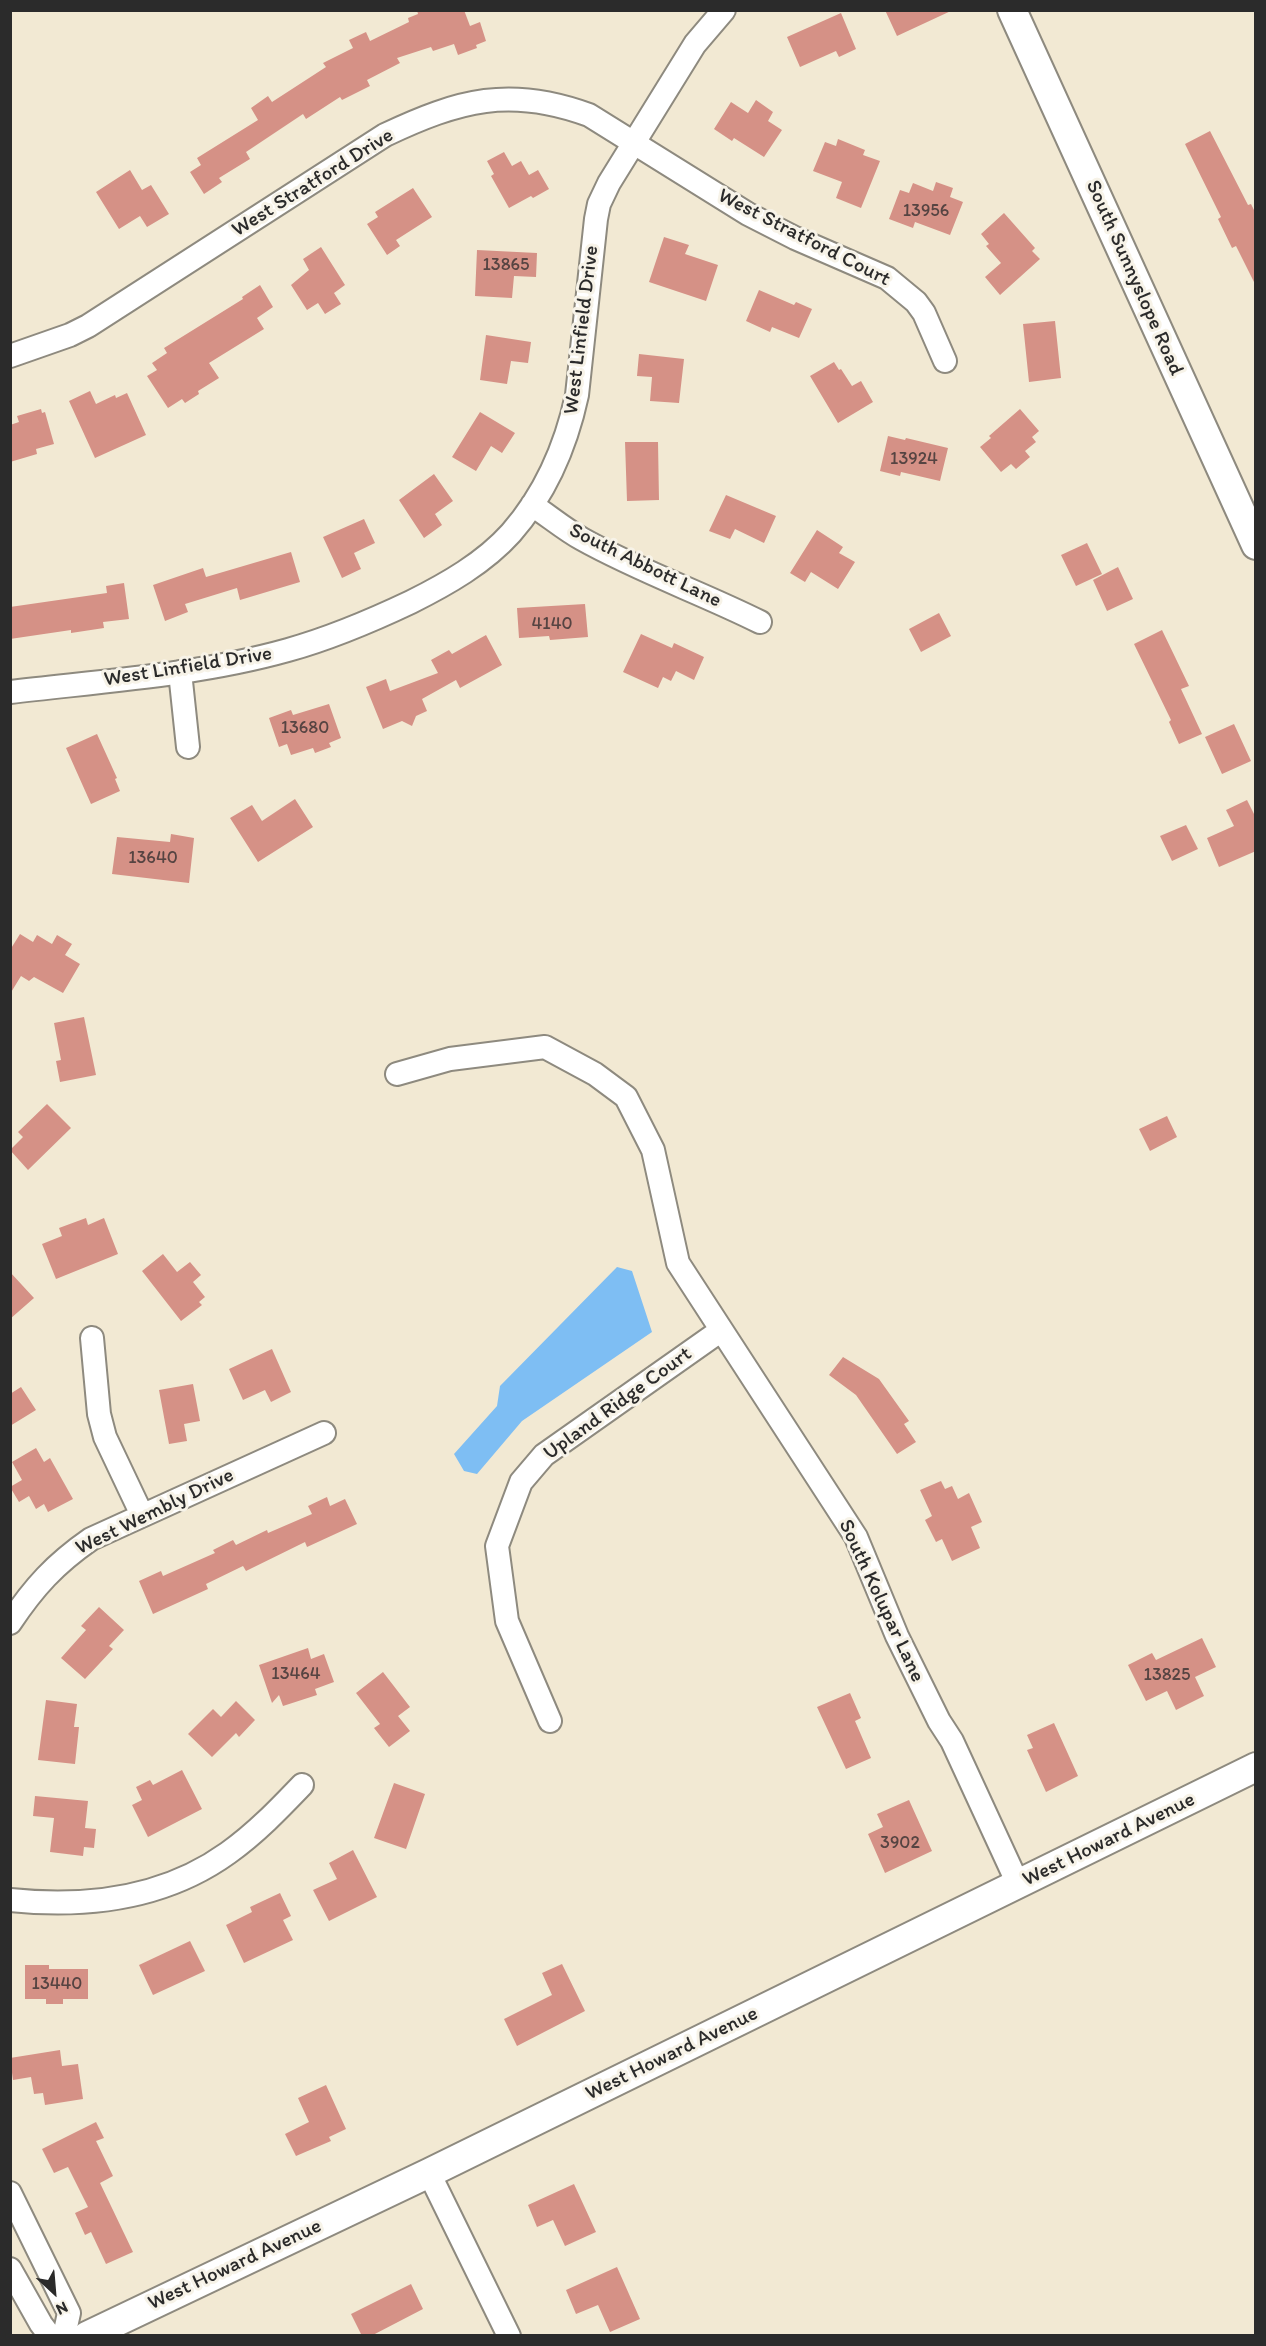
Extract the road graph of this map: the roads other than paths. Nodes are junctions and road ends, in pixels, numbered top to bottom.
1 (724, 10) edge
2 (1012, 10) edge
3 (634, 141) junction
4 (10, 356) edge
5 (945, 361) dead end
6 (532, 505) junction
7 (1256, 545) edge
8 (760, 622) dead end
9 (180, 672) junction
10 (10, 692) edge
11 (188, 747) dead end
12 (397, 1074) dead end
13 (720, 1331) junction
14 (92, 1338) dead end
15 (324, 1433) dead end
16 (142, 1515) junction
17 (10, 1623) edge
18 (550, 1721) dead end
19 (1256, 1767) edge
20 (302, 1785) dead end
21 (1018, 1884) junction
22 (10, 1900) edge
23 (429, 2173) junction
24 (10, 2193) edge
25 (10, 2269) edge
26 (50, 2336) edge
27 (64, 2336) edge
28 (87, 2336) edge
29 (509, 2336) edge

1 - 3 street, West Linfield Drive
2 - 7 street, South Sunnyslope Road
3 - 4 street, West Stratford Drive
3 - 5 street, West Stratford Court
3 - 6 street, West Linfield Drive
6 - 8 street, South Abbott Lane
6 - 9 street, West Linfield Drive
9 - 10 street, West Linfield Drive
9 - 11 street
12 - 13 street, South Kolupar Lane
13 - 18 street, Upland Ridge Court
13 - 21 street, South Kolupar Lane
14 - 16 street
15 - 16 street, West Wembly Drive
16 - 17 street, West Wembly Drive
19 - 21 street, West Howard Avenue
20 - 22 street
21 - 23 street, West Howard Avenue
23 - 28 street, West Howard Avenue
23 - 29 street
24 - 27 street
25 - 26 street

